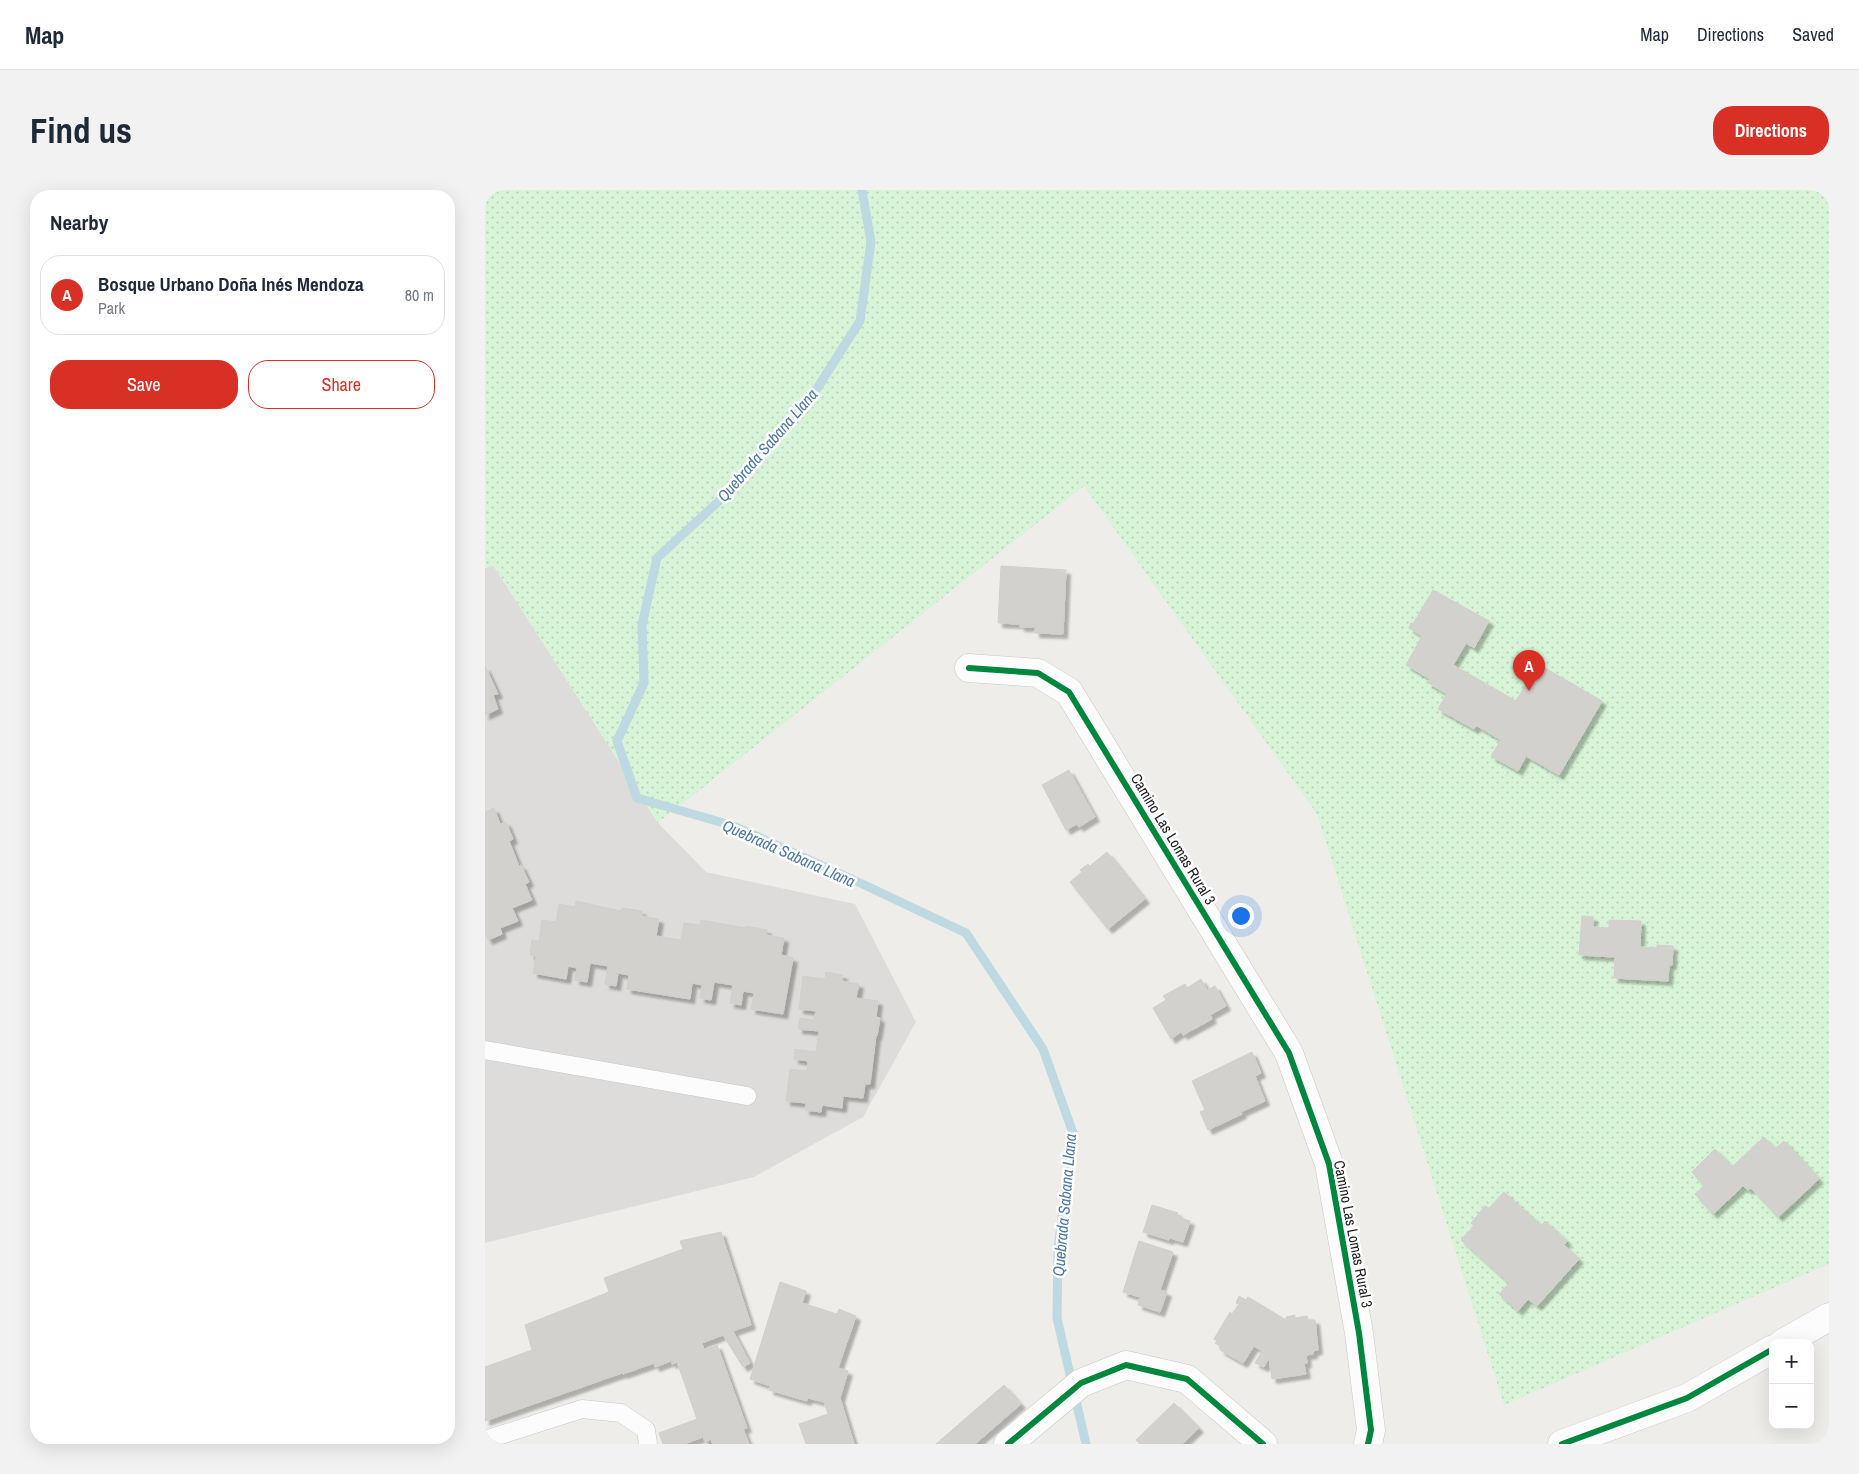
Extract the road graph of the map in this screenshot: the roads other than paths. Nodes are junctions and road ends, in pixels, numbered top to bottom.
1 (969, 668) dead end
2 (485, 1050) edge
3 (747, 1096) dead end
4 (1829, 1316) edge
5 (1790, 1339) edge
6 (1769, 1351) edge
7 (485, 1440) edge
8 (647, 1444) edge
9 (1008, 1444) edge
10 (1263, 1444) edge
11 (1369, 1444) edge
12 (1562, 1444) edge

1 - 11 street, Camino Las Lomas Rural 3
2 - 3 lane
4 - 5 street
6 - 12 street
7 - 8 lane
9 - 10 street

